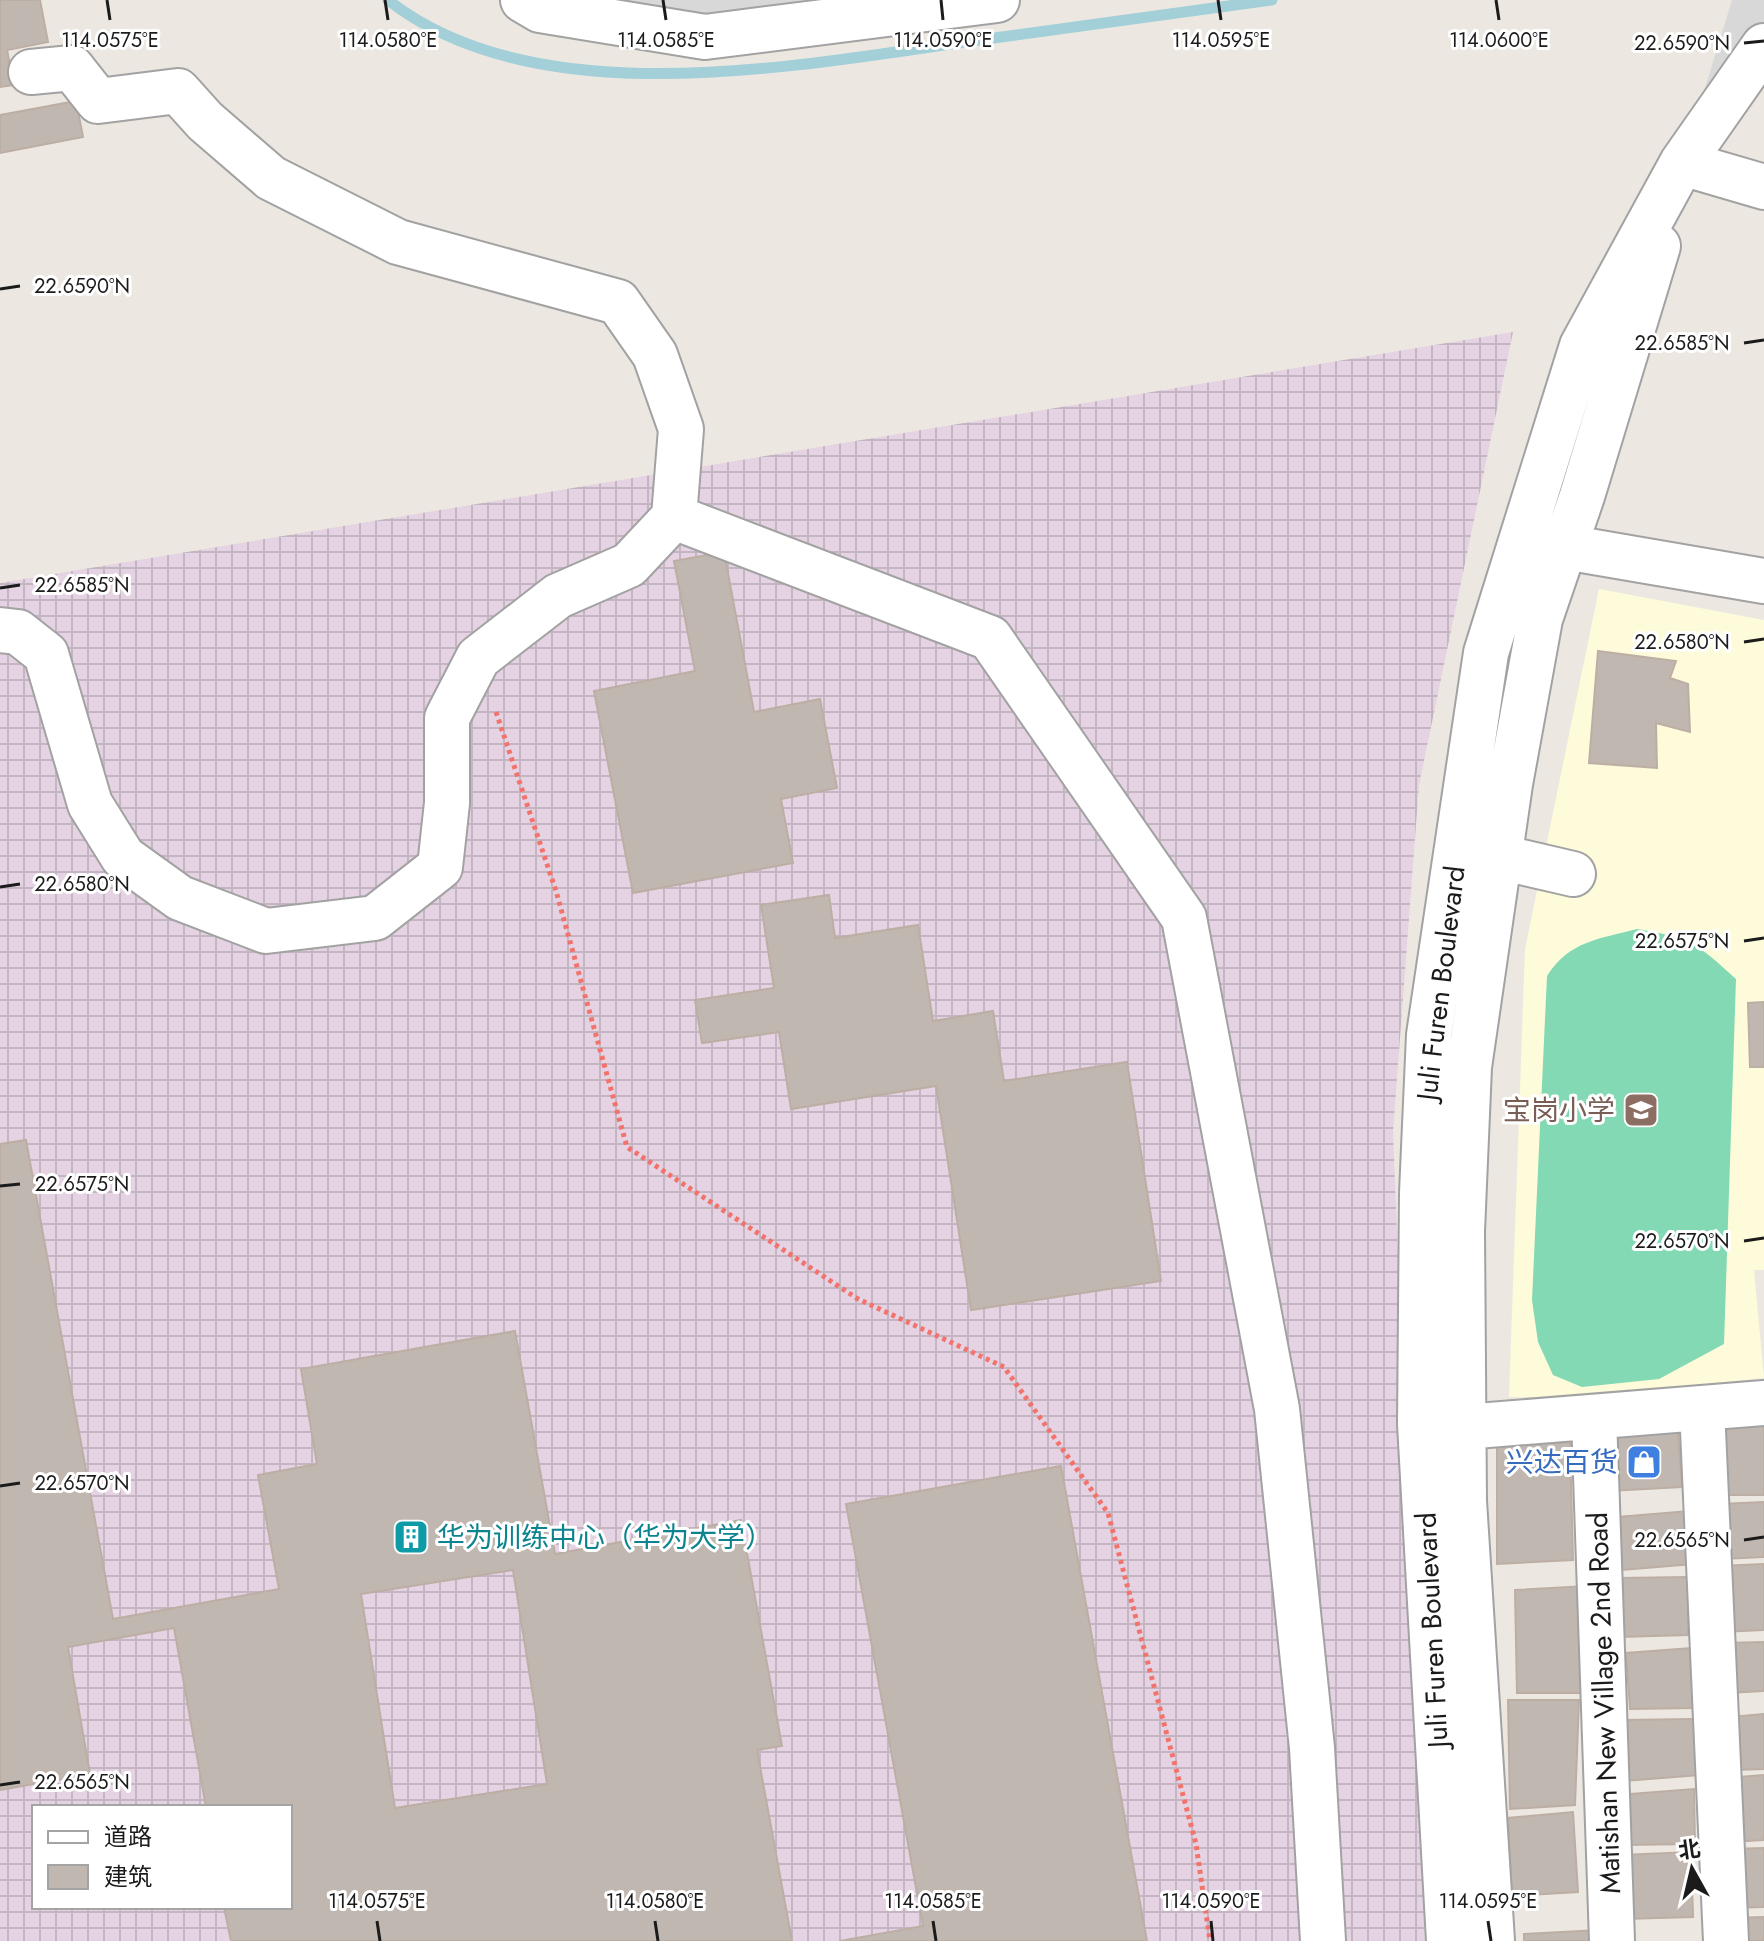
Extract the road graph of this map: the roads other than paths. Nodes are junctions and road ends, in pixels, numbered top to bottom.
1 (523, 0) edge
2 (997, 0) edge
3 (1764, 46) edge
4 (31, 72) dead end
5 (1682, 163) junction
6 (1764, 187) edge
7 (674, 517) junction
8 (1565, 547) junction
9 (1764, 581) edge
10 (0, 630) edge
11 (1457, 854) junction
12 (1500, 857) junction
13 (1573, 874) dead end
14 (1764, 1403) edge
15 (1702, 1408) junction
16 (1594, 1417) junction
17 (1464, 1427) junction
18 (1323, 1941) edge
19 (1449, 1941) edge
20 (1492, 1941) edge
21 (1612, 1941) edge
22 (1726, 1941) edge

1 - 2 street
3 - 5 street, Juli Furen Boulevard
4 - 7 street
5 - 6 street
5 - 8 street, Juli Furen Boulevard
5 - 11 street, Juli Furen Boulevard
7 - 10 street
7 - 18 street
8 - 9 street
8 - 12 street, Juli Furen Boulevard
11 - 12 street
11 - 19 street, Juli Furen Boulevard
12 - 13 street
12 - 17 street, Juli Furen Boulevard
14 - 15 street
15 - 16 street
15 - 22 street
16 - 17 street
16 - 21 street, Matishan New Village 2nd Road
17 - 20 street, Juli Furen Boulevard

